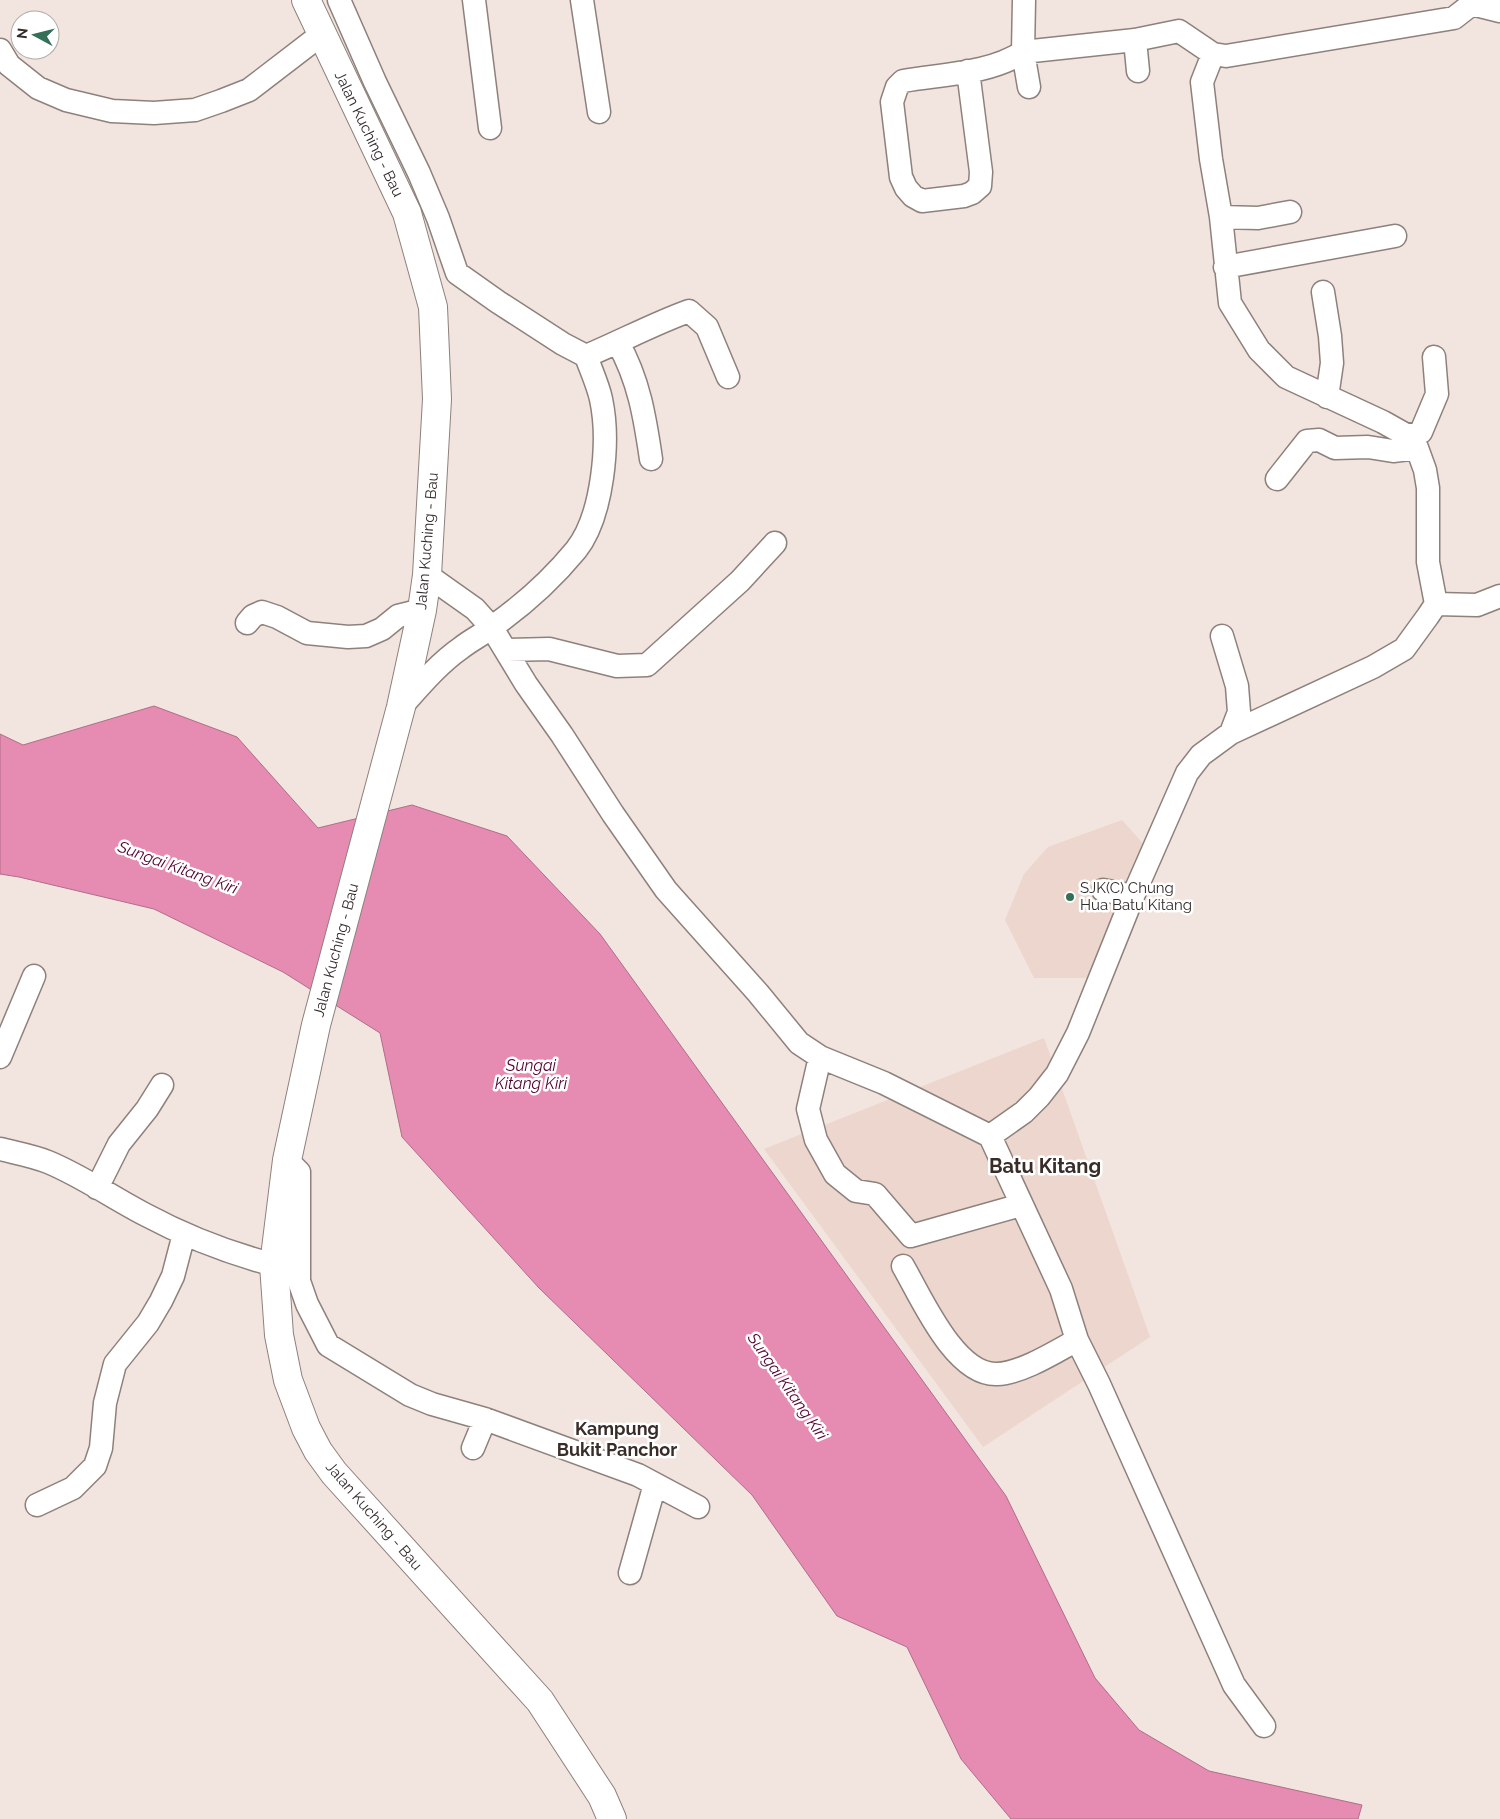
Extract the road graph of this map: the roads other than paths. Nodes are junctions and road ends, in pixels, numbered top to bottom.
1 (306, 0) edge
2 (339, 0) edge
3 (474, 0) edge
4 (582, 0) edge
5 (1024, 0) edge
6 (1472, 2) edge
7 (1500, 11) edge
8 (322, 34) junction
9 (1134, 40) junction
10 (0, 50) edge
11 (1023, 52) junction
12 (1213, 54) junction
13 (1138, 71) dead end
14 (968, 72) junction
15 (1029, 87) dead end
16 (599, 112) dead end
17 (490, 128) dead end
18 (1290, 212) dead end
19 (1221, 217) junction
20 (1395, 236) dead end
21 (1225, 267) junction
22 (1323, 292) dead end
23 (618, 343) junction
24 (586, 356) junction
25 (1434, 357) dead end
26 (728, 377) dead end
27 (1327, 397) junction
28 (1413, 442) junction
29 (651, 459) dead end
30 (1277, 479) dead end
31 (775, 543) dead end
32 (427, 575) junction
33 (1500, 596) edge
34 (1436, 604) junction
35 (1477, 605) junction
36 (422, 610) junction
37 (1500, 612) edge
38 (247, 623) dead end
39 (492, 628) junction
40 (1222, 636) dead end
41 (507, 650) junction
42 (401, 707) junction
43 (1231, 733) junction
44 (1103, 890) dead end
45 (1132, 896) junction
46 (34, 976) dead end
47 (0, 1057) edge
48 (820, 1057) junction
49 (162, 1085) dead end
50 (990, 1136) junction
51 (0, 1149) edge
52 (287, 1160) junction
53 (97, 1188) junction
54 (1021, 1205) junction
55 (184, 1234) junction
56 (274, 1265) junction
57 (903, 1266) dead end
58 (1077, 1340) junction
59 (486, 1419) junction
60 (473, 1448) dead end
61 (655, 1484) junction
62 (37, 1505) dead end
63 (698, 1506) dead end
64 (630, 1573) dead end
65 (1264, 1726) dead end
66 (612, 1819) edge

1 - 8 main road, Jalan Kuching - Bau
2 - 24 street
3 - 17 street
4 - 16 street
5 - 11 street
6 - 7 street
6 - 12 street
8 - 10 street
8 - 32 main road, Jalan Kuching - Bau
9 - 11 street
9 - 12 street
9 - 13 street
11 - 14 street
11 - 15 street
12 - 19 street
14 - 14 street
18 - 19 street
19 - 21 street
20 - 21 street
21 - 27 street
22 - 27 street
23 - 24 street
23 - 26 street
23 - 29 street
24 - 39 street
25 - 28 street
27 - 28 street
28 - 30 street
28 - 34 street
31 - 41 street
32 - 36 main road, Jalan Kuching - Bau
32 - 39 street
33 - 35 street
34 - 35 street
34 - 43 street
35 - 37 street
36 - 38 street
36 - 42 main road, Jalan Kuching - Bau
39 - 41 street
39 - 42 street
40 - 43 street
41 - 48 street
42 - 52 main road, Jalan Kuching - Bau
43 - 45 street
44 - 45 street
45 - 50 street
46 - 47 street
48 - 50 street
48 - 54 street
49 - 53 street
50 - 54 street
51 - 53 street
52 - 56 main road, Jalan Kuching - Bau
52 - 59 street
53 - 55 street
54 - 58 street
55 - 56 street
55 - 62 street
56 - 66 main road, Jalan Kuching - Bau
57 - 58 street
58 - 65 street
59 - 60 street
59 - 61 street
61 - 63 street
61 - 64 street

